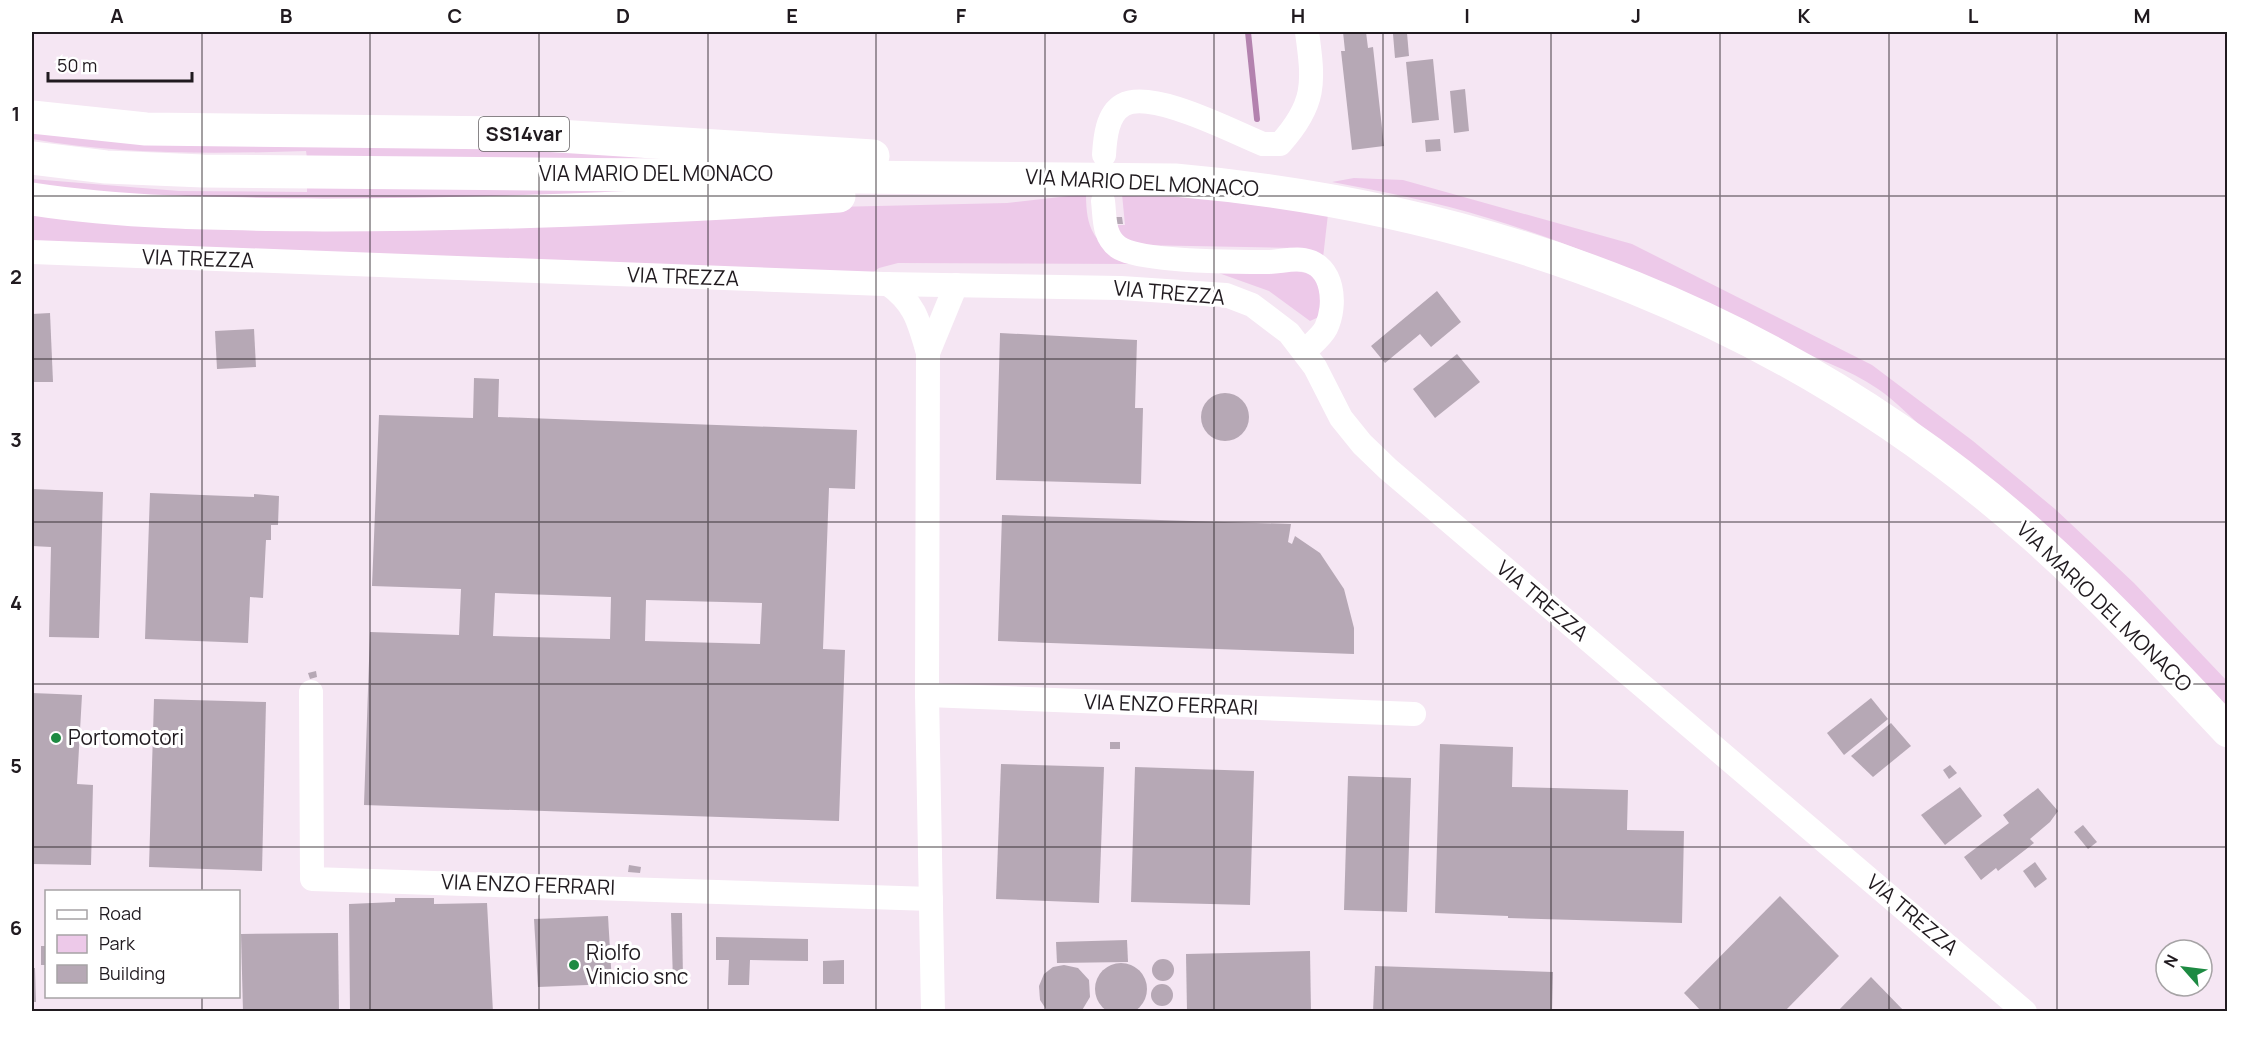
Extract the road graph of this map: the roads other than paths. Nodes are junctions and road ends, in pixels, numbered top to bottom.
1 (1307, 32) edge
2 (32, 117) edge
3 (1104, 154) dead end
4 (32, 158) edge
5 (1014, 177) junction
6 (32, 199) edge
7 (1103, 201) dead end
8 (32, 252) edge
9 (888, 284) junction
10 (932, 285) junction
11 (956, 285) junction
12 (944, 315) junction
13 (920, 326) junction
14 (1305, 351) junction
15 (928, 353) junction
16 (311, 692) dead end
17 (927, 695) junction
18 (1414, 714) dead end
19 (2228, 731) edge
20 (931, 899) junction
21 (933, 1011) edge
22 (2025, 1011) edge

1 - 3 street
2 - 5 highway, SS14var
4 - 5 highway, VIA MARIO DEL MONACO
5 - 6 highway
5 - 19 highway, VIA MARIO DEL MONACO
7 - 14 street
8 - 9 street, VIA TREZZA
9 - 10 street, VIA TREZZA
9 - 13 street
10 - 11 street, VIA TREZZA
10 - 12 street
10 - 13 street
11 - 12 street
11 - 14 street, VIA TREZZA
12 - 15 street
13 - 15 street
14 - 22 street, VIA TREZZA
15 - 17 street
16 - 20 street, VIA ENZO FERRARI
17 - 18 street, VIA ENZO FERRARI
17 - 20 street
20 - 21 street

